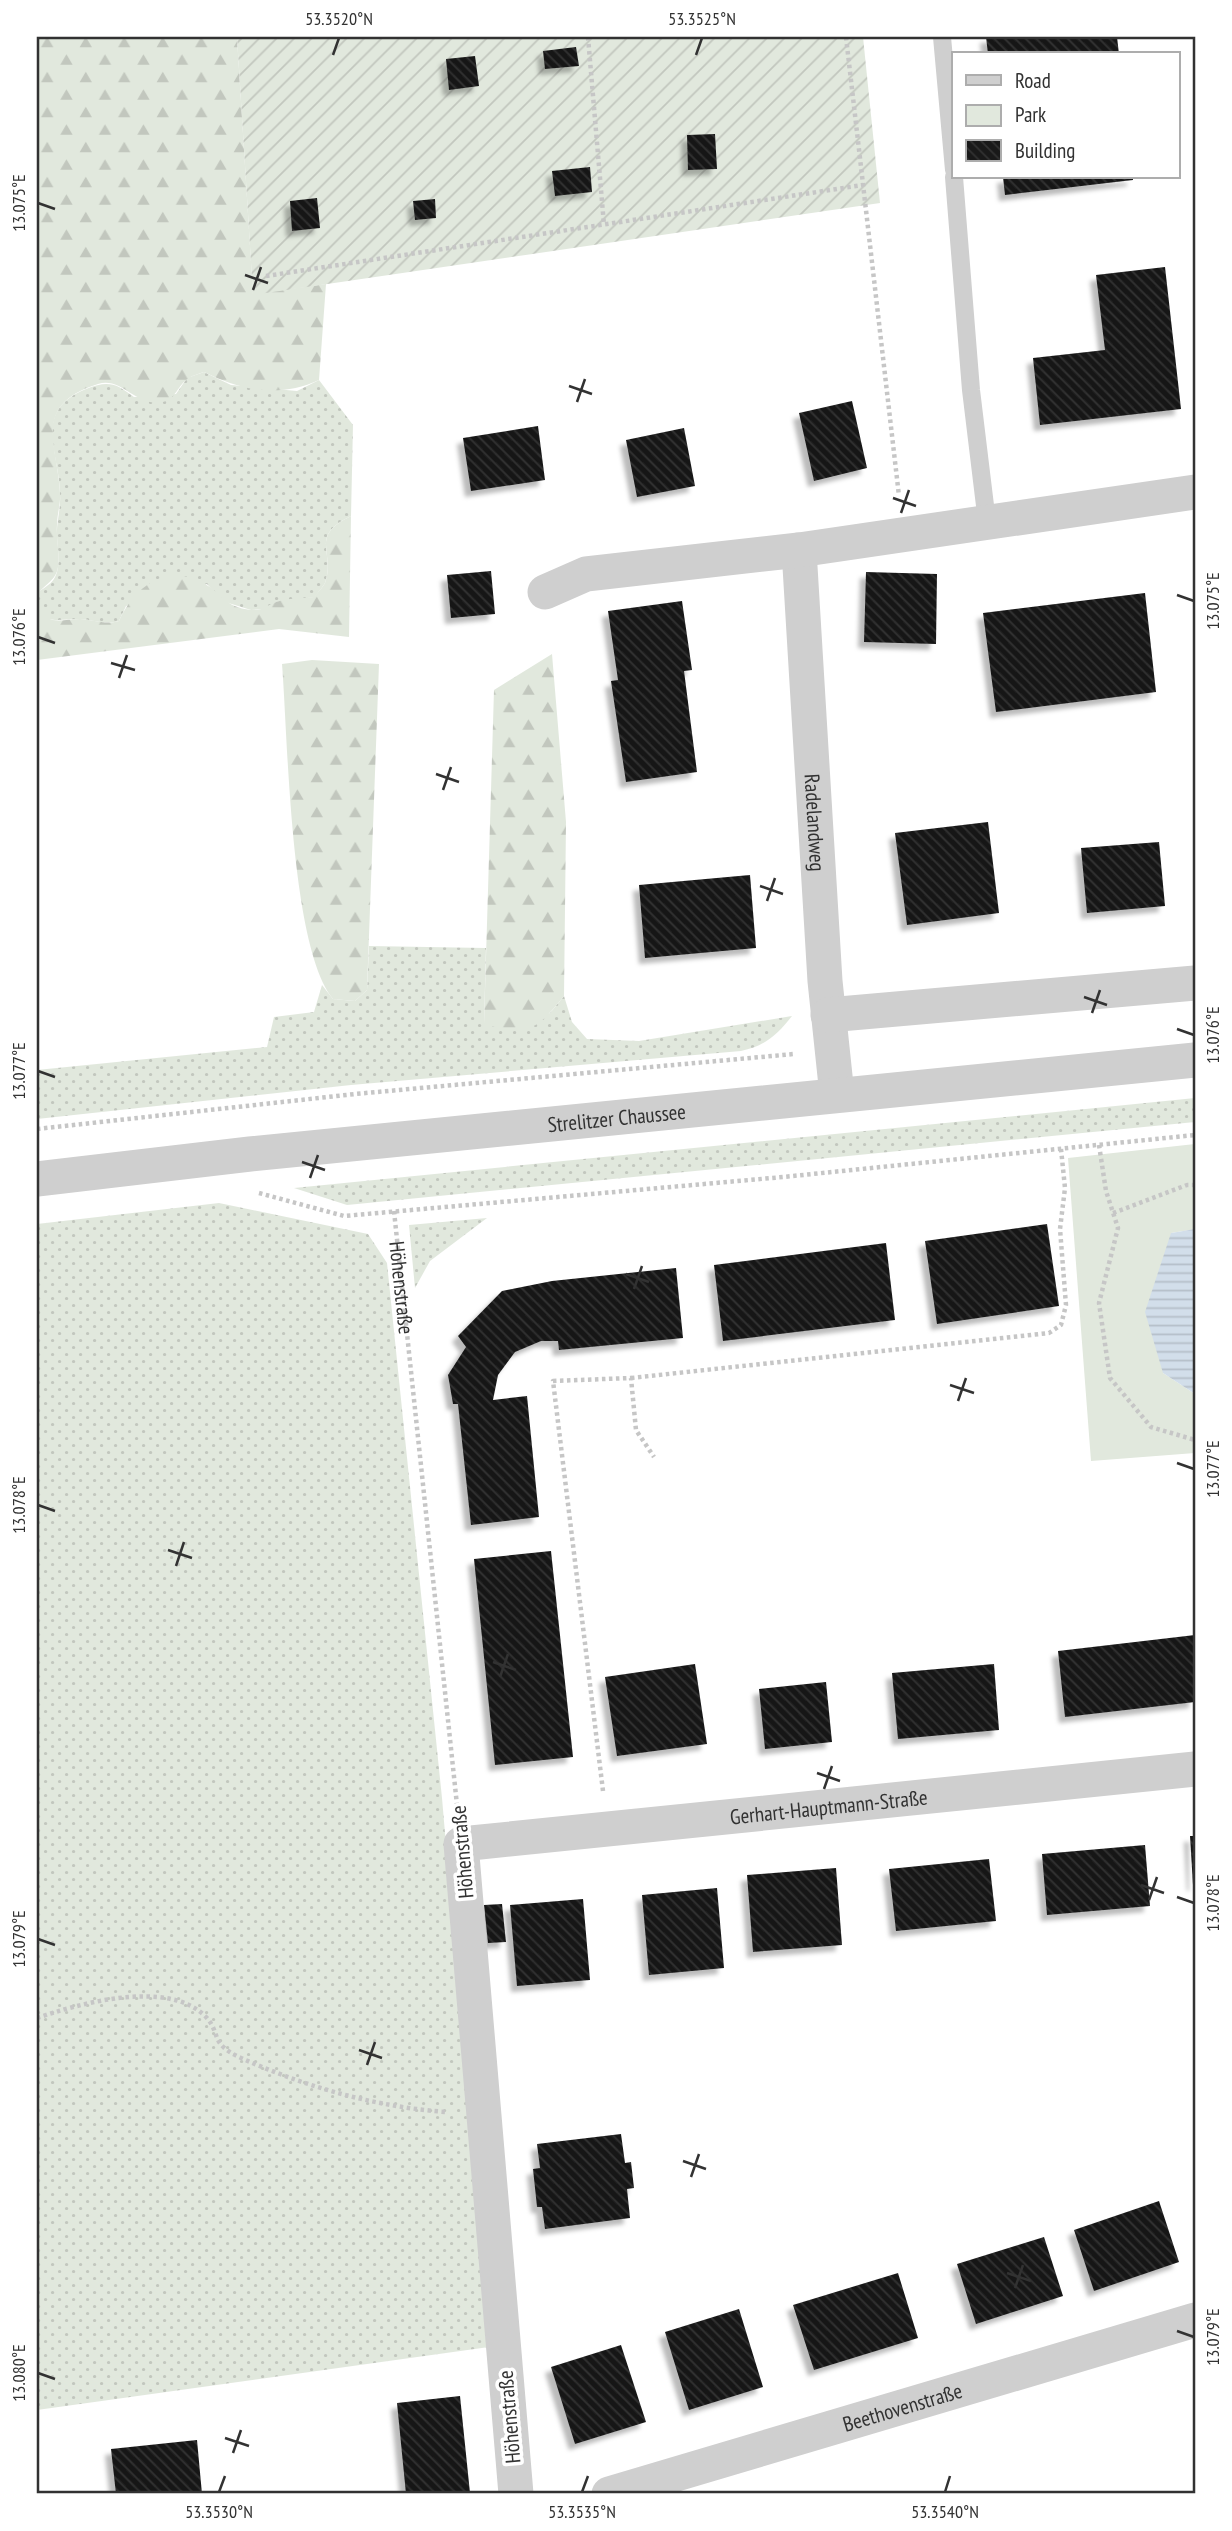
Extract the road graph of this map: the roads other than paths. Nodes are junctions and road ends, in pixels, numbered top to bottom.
1 (942, 37) edge
2 (952, 148) edge
3 (954, 178) edge
4 (1195, 492) edge
5 (987, 522) junction
6 (799, 550) junction
7 (545, 592) dead end
8 (1195, 984) edge
9 (828, 1015) junction
10 (1195, 1060) edge
11 (837, 1096) junction
12 (37, 1179) edge
13 (1195, 1769) edge
14 (461, 1844) joint
15 (1195, 2320) edge
16 (516, 2494) edge
17 (609, 2494) edge

1 - 2 lane
3 - 5 lane
4 - 5 street
5 - 6 street
6 - 7 street
6 - 9 street, Radelandweg
8 - 9 street
9 - 11 street, Radelandweg
10 - 11 street, Strelitzer Chaussee
11 - 12 street, Strelitzer Chaussee
13 - 14 street, Gerhart-Hauptmann-Straße
14 - 16 street, Höhenstraße
15 - 17 street, Beethovenstraße

